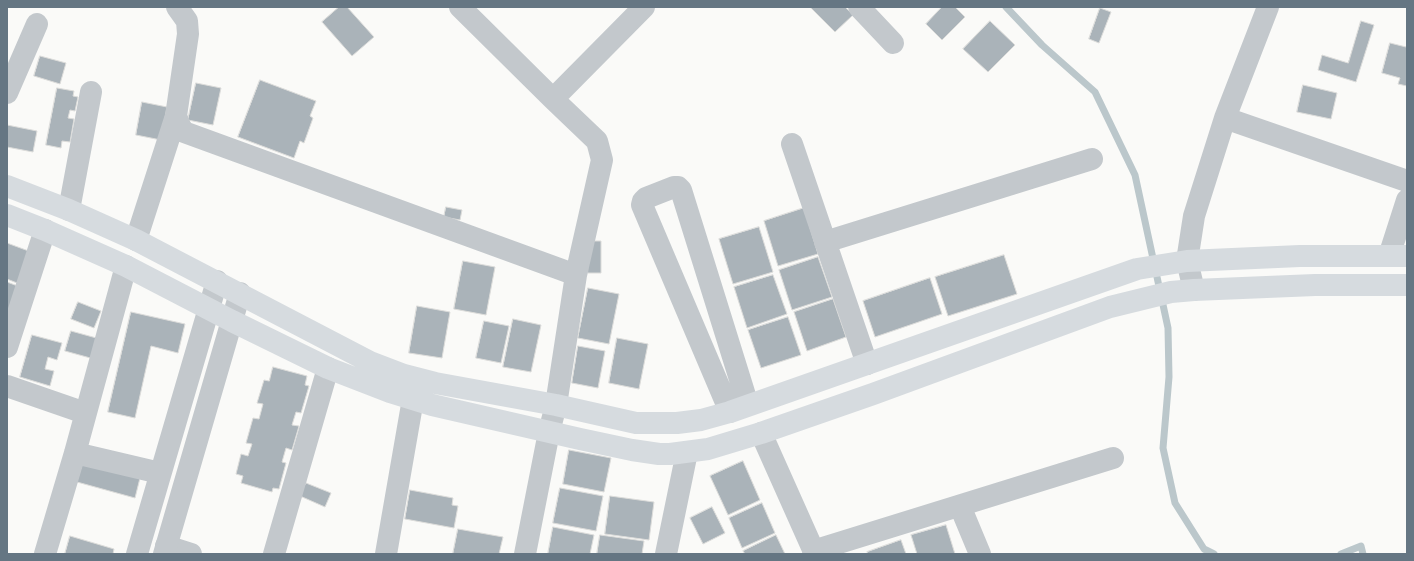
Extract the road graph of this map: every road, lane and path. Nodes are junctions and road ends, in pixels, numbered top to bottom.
1 (177, 7) edge
2 (460, 7) edge
3 (644, 7) edge
4 (859, 7) edge
5 (1268, 7) edge
6 (37, 24) dead end
7 (893, 43) dead end
8 (91, 92) dead end
9 (7, 93) edge
10 (553, 100) junction
11 (176, 116) junction
12 (1224, 118) junction
13 (792, 144) dead end
14 (1092, 159) dead end
15 (1407, 181) edge
16 (7, 186) edge
17 (1407, 200) edge
18 (69, 210) junction
19 (7, 215) edge
20 (45, 230) junction
21 (136, 240) junction
22 (825, 242) junction
23 (1398, 256) edge
24 (1178, 262) junction
25 (126, 266) junction
26 (576, 275) junction
27 (217, 281) junction
28 (1407, 285) edge
29 (1194, 290) junction
30 (240, 293) junction
31 (209, 308) junction
32 (232, 321) junction
33 (7, 347) edge
34 (867, 364) junction
35 (328, 368) junction
36 (7, 386) edge
37 (413, 399) junction
38 (556, 405) junction
39 (739, 408) junction
40 (86, 413) junction
41 (549, 432) junction
42 (761, 433) junction
43 (687, 452) junction
44 (75, 453) junction
45 (1113, 458) dead end
46 (160, 473) junction
47 (960, 506) junction
48 (852, 547) edge
49 (165, 550) edge
50 (814, 553) edge
51 (45, 554) edge
52 (137, 554) edge
53 (191, 554) edge
54 (274, 554) edge
55 (386, 554) edge
56 (525, 554) edge
57 (666, 554) edge
58 (980, 554) edge

1 - 11 street
2 - 10 street
3 - 10 street
4 - 7 street
5 - 12 street
6 - 9 street
8 - 18 street
10 - 26 street
11 - 21 street
11 - 26 street
12 - 15 street
12 - 24 street
13 - 22 street
14 - 22 street
16 - 18 main road
17 - 23 street
18 - 21 main road
19 - 20 main road
20 - 25 main road
20 - 33 street
21 - 27 main road
22 - 34 street
23 - 24 main road
24 - 29 street
24 - 34 main road
25 - 31 main road
25 - 40 street
26 - 38 street
27 - 30 main road
27 - 31 street
28 - 29 main road
29 - 42 main road
30 - 32 street
30 - 38 main road
31 - 32 main road
31 - 46 street
32 - 35 main road
32 - 49 street
34 - 39 main road
35 - 37 main road
35 - 54 street
36 - 40 street
37 - 41 main road
37 - 55 street
38 - 39 main road
38 - 41 street
39 - 39 street
40 - 44 street
41 - 43 main road
41 - 56 street
42 - 43 main road
42 - 50 street
43 - 57 street
44 - 46 street
44 - 51 street
45 - 47 street
46 - 52 street
47 - 48 street
47 - 58 street
48 - 50 street
49 - 53 street

